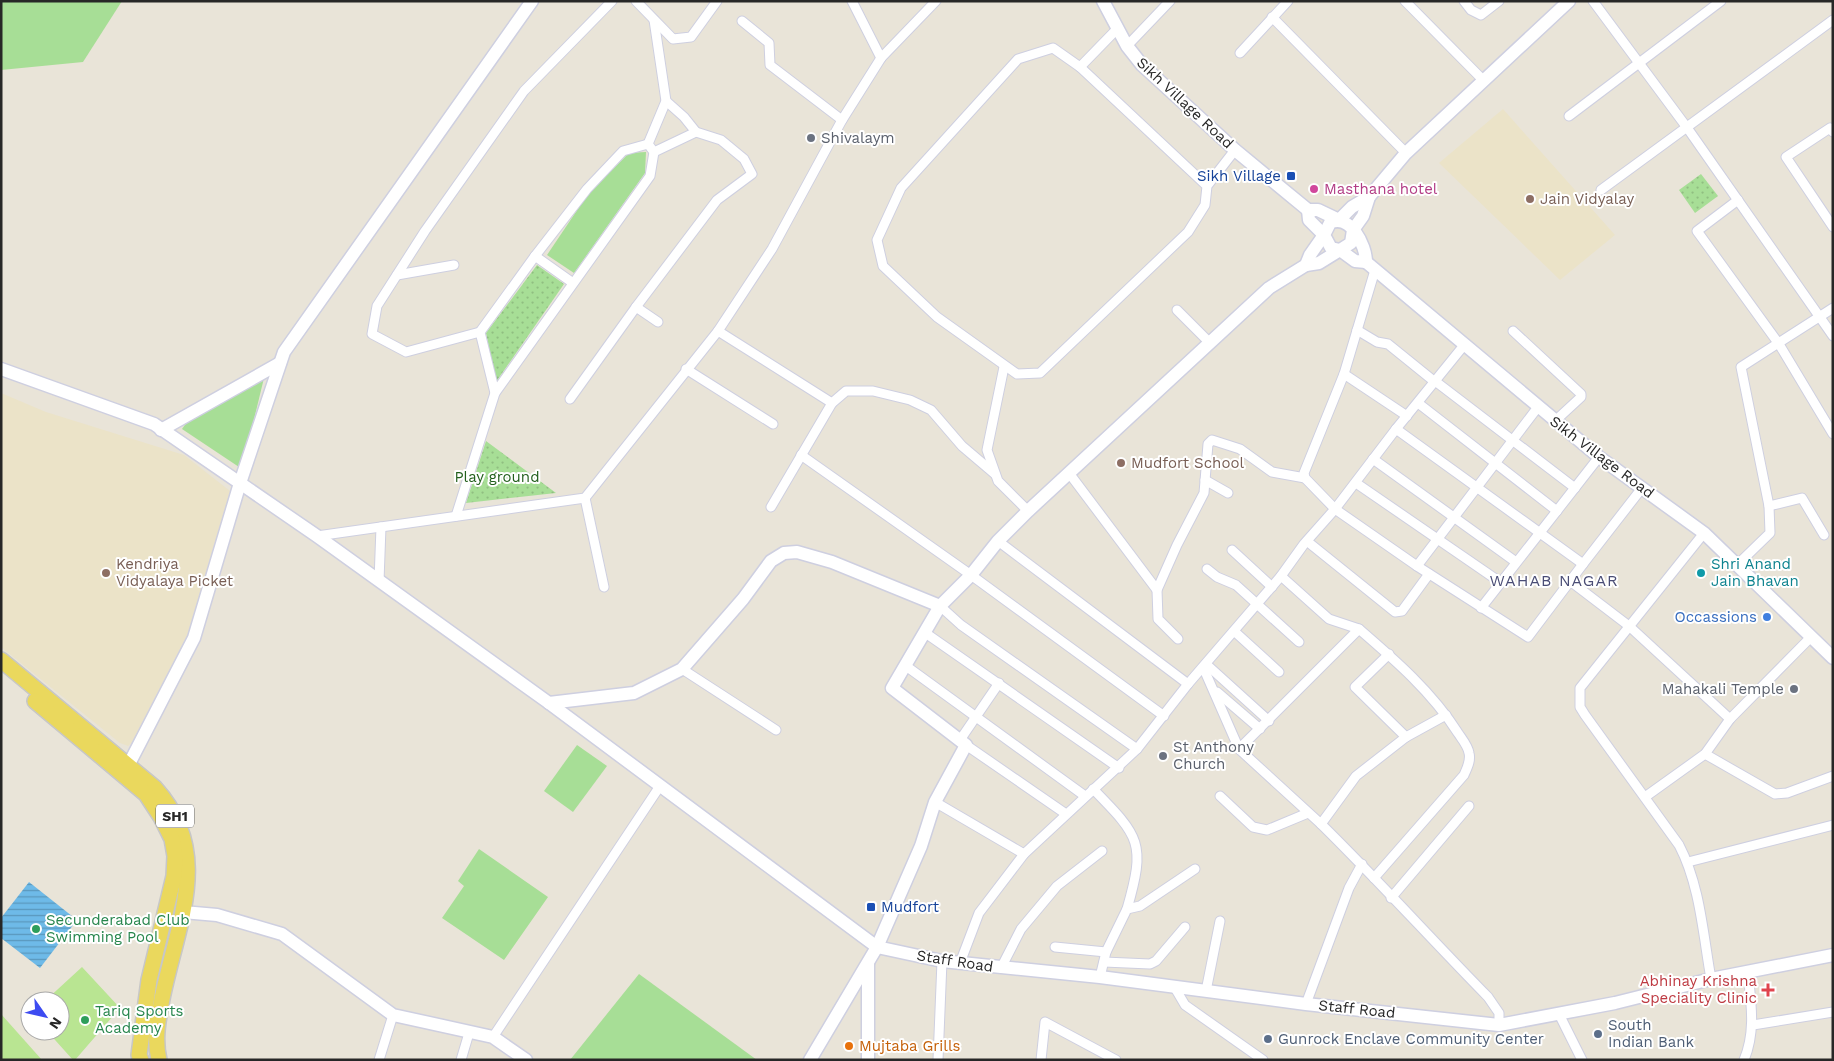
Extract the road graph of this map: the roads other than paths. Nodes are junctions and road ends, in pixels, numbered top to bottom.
1 (532, 1) edge
2 (612, 1) edge
3 (636, 1) edge
4 (717, 1) edge
5 (852, 1) edge
6 (936, 1) edge
7 (1103, 1) edge
8 (1170, 1) edge
9 (1288, 1) edge
10 (1405, 1) edge
11 (1464, 1) edge
12 (1499, 1) edge
13 (1593, 1) edge
14 (1721, 1) edge
15 (1567, 2) edge
16 (1272, 17) junction
17 (654, 20) junction
18 (1833, 20) edge
19 (742, 22) dead end
20 (1117, 29) junction
21 (1127, 46) junction
22 (1240, 53) dead end
23 (881, 58) junction
24 (1640, 63) junction
25 (1080, 66) junction
26 (1484, 81) junction
27 (666, 101) junction
28 (1569, 116) dead end
29 (842, 120) junction
30 (1688, 129) junction
31 (696, 132) junction
32 (1833, 132) edge
33 (648, 144) junction
34 (1235, 150) junction
35 (654, 152) junction
36 (1406, 153) junction
37 (1207, 186) junction
38 (1601, 190) dead end
39 (1369, 197) junction
40 (1738, 200) junction
41 (1308, 210) junction
42 (1339, 220) junction
43 (1833, 227) edge
44 (1353, 230) junction
45 (1324, 235) junction
46 (1340, 250) junction
47 (535, 256) junction
48 (454, 265) dead end
49 (1306, 265) junction
50 (1371, 266) junction
51 (397, 275) junction
52 (573, 283) junction
53 (636, 307) junction
54 (1833, 308) edge
55 (1178, 310) dead end
56 (1820, 316) junction
57 (658, 322) dead end
58 (1358, 330) junction
59 (718, 331) junction
60 (1513, 331) dead end
61 (480, 332) junction
62 (1833, 336) edge
63 (1209, 342) junction
64 (1465, 344) junction
65 (1779, 344) junction
66 (280, 363) junction
67 (1004, 367) junction
68 (1, 369) edge
69 (686, 370) junction
70 (1344, 374) junction
71 (1435, 382) junction
72 (495, 393) junction
73 (570, 399) dead end
74 (832, 403) junction
75 (1418, 404) junction
76 (1538, 407) junction
77 (1407, 416) junction
78 (1555, 421) junction
79 (773, 424) dead end
80 (1396, 429) junction
81 (162, 430) junction
82 (1833, 434) edge
83 (1513, 440) junction
84 (801, 455) junction
85 (1599, 457) junction
86 (1373, 459) junction
87 (1495, 463) junction
88 (1069, 473) junction
89 (995, 474) junction
90 (1305, 478) junction
91 (1205, 480) junction
92 (1356, 483) junction
93 (240, 484) junction
94 (1477, 487) junction
95 (1575, 488) junction
96 (1642, 488) junction
97 (1228, 493) dead end
98 (585, 498) junction
99 (1769, 506) junction
100 (771, 507) dead end
101 (1336, 509) junction
102 (1028, 511) junction
103 (1557, 511) junction
104 (456, 516) junction
105 (1454, 517) junction
106 (381, 527) junction
107 (1704, 532) junction
108 (1539, 533) junction
109 (317, 536) junction
110 (1824, 536) dead end
111 (1438, 539) junction
112 (998, 541) junction
113 (1308, 542) junction
114 (1232, 550) dead end
115 (1516, 562) junction
116 (1583, 564) junction
117 (1737, 565) junction
118 (1417, 566) junction
119 (1207, 569) dead end
120 (1429, 574) junction
121 (971, 575) junction
122 (1281, 576) junction
123 (379, 581) junction
124 (1570, 581) junction
125 (1500, 582) junction
126 (604, 587) dead end
127 (1272, 587) junction
128 (1157, 590) junction
129 (1257, 604) junction
130 (940, 606) junction
131 (1481, 608) junction
132 (1629, 626) junction
133 (1359, 629) junction
134 (1234, 631) junction
135 (924, 632) junction
136 (1811, 638) junction
137 (1178, 639) dead end
138 (1299, 642) dead end
139 (1388, 654) junction
140 (1833, 658) edge
141 (1, 660) edge
142 (906, 666) junction
143 (1204, 666) junction
144 (682, 669) junction
145 (1, 672) edge
146 (1280, 672) dead end
147 (999, 683) junction
148 (1188, 684) junction
149 (1214, 690) junction
150 (549, 703) junction
151 (1446, 715) junction
152 (1164, 716) junction
153 (977, 717) junction
154 (1730, 718) junction
155 (1269, 721) junction
156 (776, 730) dead end
157 (1260, 730) junction
158 (1406, 737) junction
159 (963, 743) junction
160 (1137, 749) junction
161 (1239, 749) junction
162 (1705, 754) junction
163 (129, 764) junction
164 (1119, 768) junction
165 (1833, 776) edge
166 (660, 786) junction
167 (1093, 789) junction
168 (1085, 796) junction
169 (1220, 796) dead end
170 (1645, 797) junction
171 (935, 802) junction
172 (1469, 806) dead end
173 (1308, 813) junction
174 (1066, 814) junction
175 (1321, 824) junction
176 (1833, 825) edge
177 (1102, 851) dead end
178 (1024, 854) junction
179 (1688, 862) junction
180 (1362, 864) junction
181 (1194, 868) dead end
182 (1374, 878) junction
183 (1391, 898) junction
184 (1127, 909) junction
185 (183, 912) junction
186 (1220, 921) dead end
187 (1185, 927) dead end
188 (877, 947) junction
189 (1055, 947) dead end
190 (1106, 952) junction
191 (1833, 955) edge
192 (942, 961) junction
193 (1104, 962) junction
194 (960, 963) junction
195 (868, 964) junction
196 (1001, 968) junction
197 (1748, 973) junction
198 (1100, 977) junction
199 (1711, 979) junction
200 (1175, 988) junction
201 (1206, 992) junction
202 (1306, 1004) junction
203 (1833, 1012) edge
204 (1559, 1014) junction
205 (393, 1015) junction
206 (1499, 1024) junction
207 (1753, 1025) junction
208 (469, 1033) junction
209 (493, 1037) junction
210 (157, 1053) edge
211 (138, 1058) edge
212 (379, 1060) edge
213 (460, 1060) edge
214 (526, 1060) edge
215 (810, 1060) edge
216 (868, 1060) edge
217 (938, 1060) edge
218 (1041, 1060) edge
219 (1116, 1060) edge
220 (1263, 1060) edge
221 (1582, 1060) edge
222 (1744, 1060) edge

1 - 66 main road
2 - 51 street
3 - 17 street
4 - 17 street
5 - 23 street
6 - 23 street
7 - 20 main road, Sikh Village Road
8 - 21 street
9 - 16 street
10 - 26 street
11 - 12 street
13 - 24 street
14 - 24 street
15 - 26 main road
16 - 22 street
16 - 36 street
17 - 27 street
18 - 30 street
19 - 29 street
20 - 21 main road, Sikh Village Road
20 - 25 street
21 - 34 main road, Sikh Village Road
23 - 29 street
24 - 28 street
24 - 30 street
25 - 37 street
25 - 67 street
26 - 36 main road
27 - 31 street
27 - 33 street
29 - 59 street
30 - 38 street
30 - 40 street
31 - 35 street
31 - 53 street
32 - 43 street
33 - 35 street
33 - 47 street
34 - 37 street
34 - 41 main road, Sikh Village Road
35 - 52 street
36 - 39 main road
37 - 67 street
39 - 42 main road
39 - 44 main road
40 - 56 street
40 - 65 street
41 - 42 main road
41 - 45 main road
42 - 44 main road
42 - 45 main road
44 - 46 main road
44 - 50 main road
45 - 46 main road
45 - 49 main road
46 - 49 main road
46 - 50 main road, Sikh Village Road
47 - 52 street
47 - 61 street
48 - 51 street
49 - 63 main road
50 - 58 street
50 - 64 main road, Sikh Village Road
51 - 61 street
52 - 72 street
53 - 57 street
53 - 73 street
54 - 56 street
55 - 63 street
56 - 62 street
56 - 65 street
58 - 70 street
58 - 71 street
59 - 69 street
59 - 74 street
60 - 78 street
61 - 72 street
63 - 88 main road
64 - 71 street
64 - 76 main road, Sikh Village Road
65 - 82 street
65 - 99 street
66 - 81 main road
66 - 93 main road
67 - 89 street
68 - 81 main road
69 - 79 street
69 - 98 street
70 - 77 street
70 - 90 street
71 - 75 street
71 - 83 street
72 - 104 street
74 - 84 street
74 - 89 street
75 - 77 street
75 - 87 street
76 - 78 main road, Sikh Village Road
76 - 83 street
77 - 80 street
78 - 85 main road, Sikh Village Road
80 - 86 street
80 - 94 street
81 - 93 main road
83 - 87 street
83 - 95 street
84 - 100 street
84 - 121 street
85 - 95 street
85 - 96 main road, Sikh Village Road
86 - 92 street
86 - 105 street
87 - 94 street
87 - 103 street
88 - 102 main road
88 - 128 street
89 - 102 street
90 - 91 street
90 - 101 street
91 - 97 street
91 - 128 street
92 - 101 street
92 - 111 street
93 - 109 main road
93 - 163 main road
94 - 105 street
94 - 108 street
95 - 103 street
96 - 107 main road, Sikh Village Road
96 - 116 street
98 - 104 street
98 - 126 street
99 - 110 street
99 - 117 street
101 - 113 street
101 - 118 street
102 - 112 main road
103 - 108 street
104 - 106 street
105 - 111 street
105 - 115 street
106 - 109 street
106 - 123 street
107 - 117 main road, Sikh Village Road
107 - 132 street
108 - 115 street
108 - 116 street
109 - 123 main road
111 - 118 street
111 - 125 street
112 - 121 main road
112 - 148 street
113 - 120 street
113 - 122 street
114 - 127 street
115 - 125 street
116 - 124 street
117 - 136 main road, Sikh Village Road
118 - 120 street
119 - 129 street
120 - 131 street
121 - 130 main road
121 - 152 street
122 - 127 street
122 - 133 street
123 - 150 main road
124 - 131 street
124 - 132 street
125 - 131 street
127 - 129 street
128 - 137 street
129 - 134 street
129 - 138 street
130 - 135 main road
130 - 144 main road
130 - 160 street
132 - 154 street
132 - 170 street
133 - 139 street
133 - 155 street
134 - 143 street
134 - 146 street
135 - 142 main road
135 - 147 street
136 - 140 main road, Sikh Village Road
136 - 154 street
139 - 151 street
139 - 158 street
141 - 163 main road, SH1
142 - 153 street
142 - 159 main road
143 - 148 street
143 - 149 street
143 - 155 street
144 - 150 main road
144 - 156 street
145 - 211 main road, SH1
147 - 153 street
147 - 164 street
148 - 152 street
149 - 157 street
149 - 161 street
150 - 166 main road
151 - 158 street
151 - 182 street
152 - 160 street
153 - 159 street
153 - 168 street
154 - 162 street
155 - 157 street
157 - 161 street
158 - 175 street
159 - 171 main road
159 - 174 street
160 - 164 street
161 - 173 street
162 - 165 street
162 - 170 street
163 - 185 main road, SH1
164 - 167 street
166 - 188 main road
166 - 209 street
167 - 168 street
167 - 184 street
168 - 174 street
169 - 173 street
170 - 179 street
171 - 178 street
171 - 188 main road
172 - 183 street
173 - 175 street
174 - 178 street
175 - 180 street
176 - 179 street
177 - 196 street
178 - 194 street
179 - 199 street
180 - 182 street
180 - 202 street
181 - 184 street
182 - 183 street
183 - 206 street
184 - 190 street
185 - 205 main road
185 - 210 main road, SH1
186 - 201 street
187 - 193 street
188 - 192 main road, Staff Road
188 - 195 main road
189 - 190 street
190 - 193 street
191 - 197 main road, Staff Road
192 - 194 main road, Staff Road
192 - 217 street
193 - 198 street
194 - 196 main road, Staff Road
195 - 215 main road
195 - 216 main road
196 - 198 main road, Staff Road
197 - 199 main road, Staff Road
197 - 207 street
198 - 200 main road, Staff Road
199 - 204 main road, Staff Road
200 - 201 main road, Staff Road
200 - 220 street
201 - 202 main road, Staff Road
202 - 206 main road, Staff Road
203 - 207 street
204 - 206 main road, Staff Road
204 - 221 street
205 - 208 main road
205 - 212 street
207 - 222 street
208 - 209 main road
208 - 213 street
209 - 214 main road
210 - 211 main road
218 - 219 street

